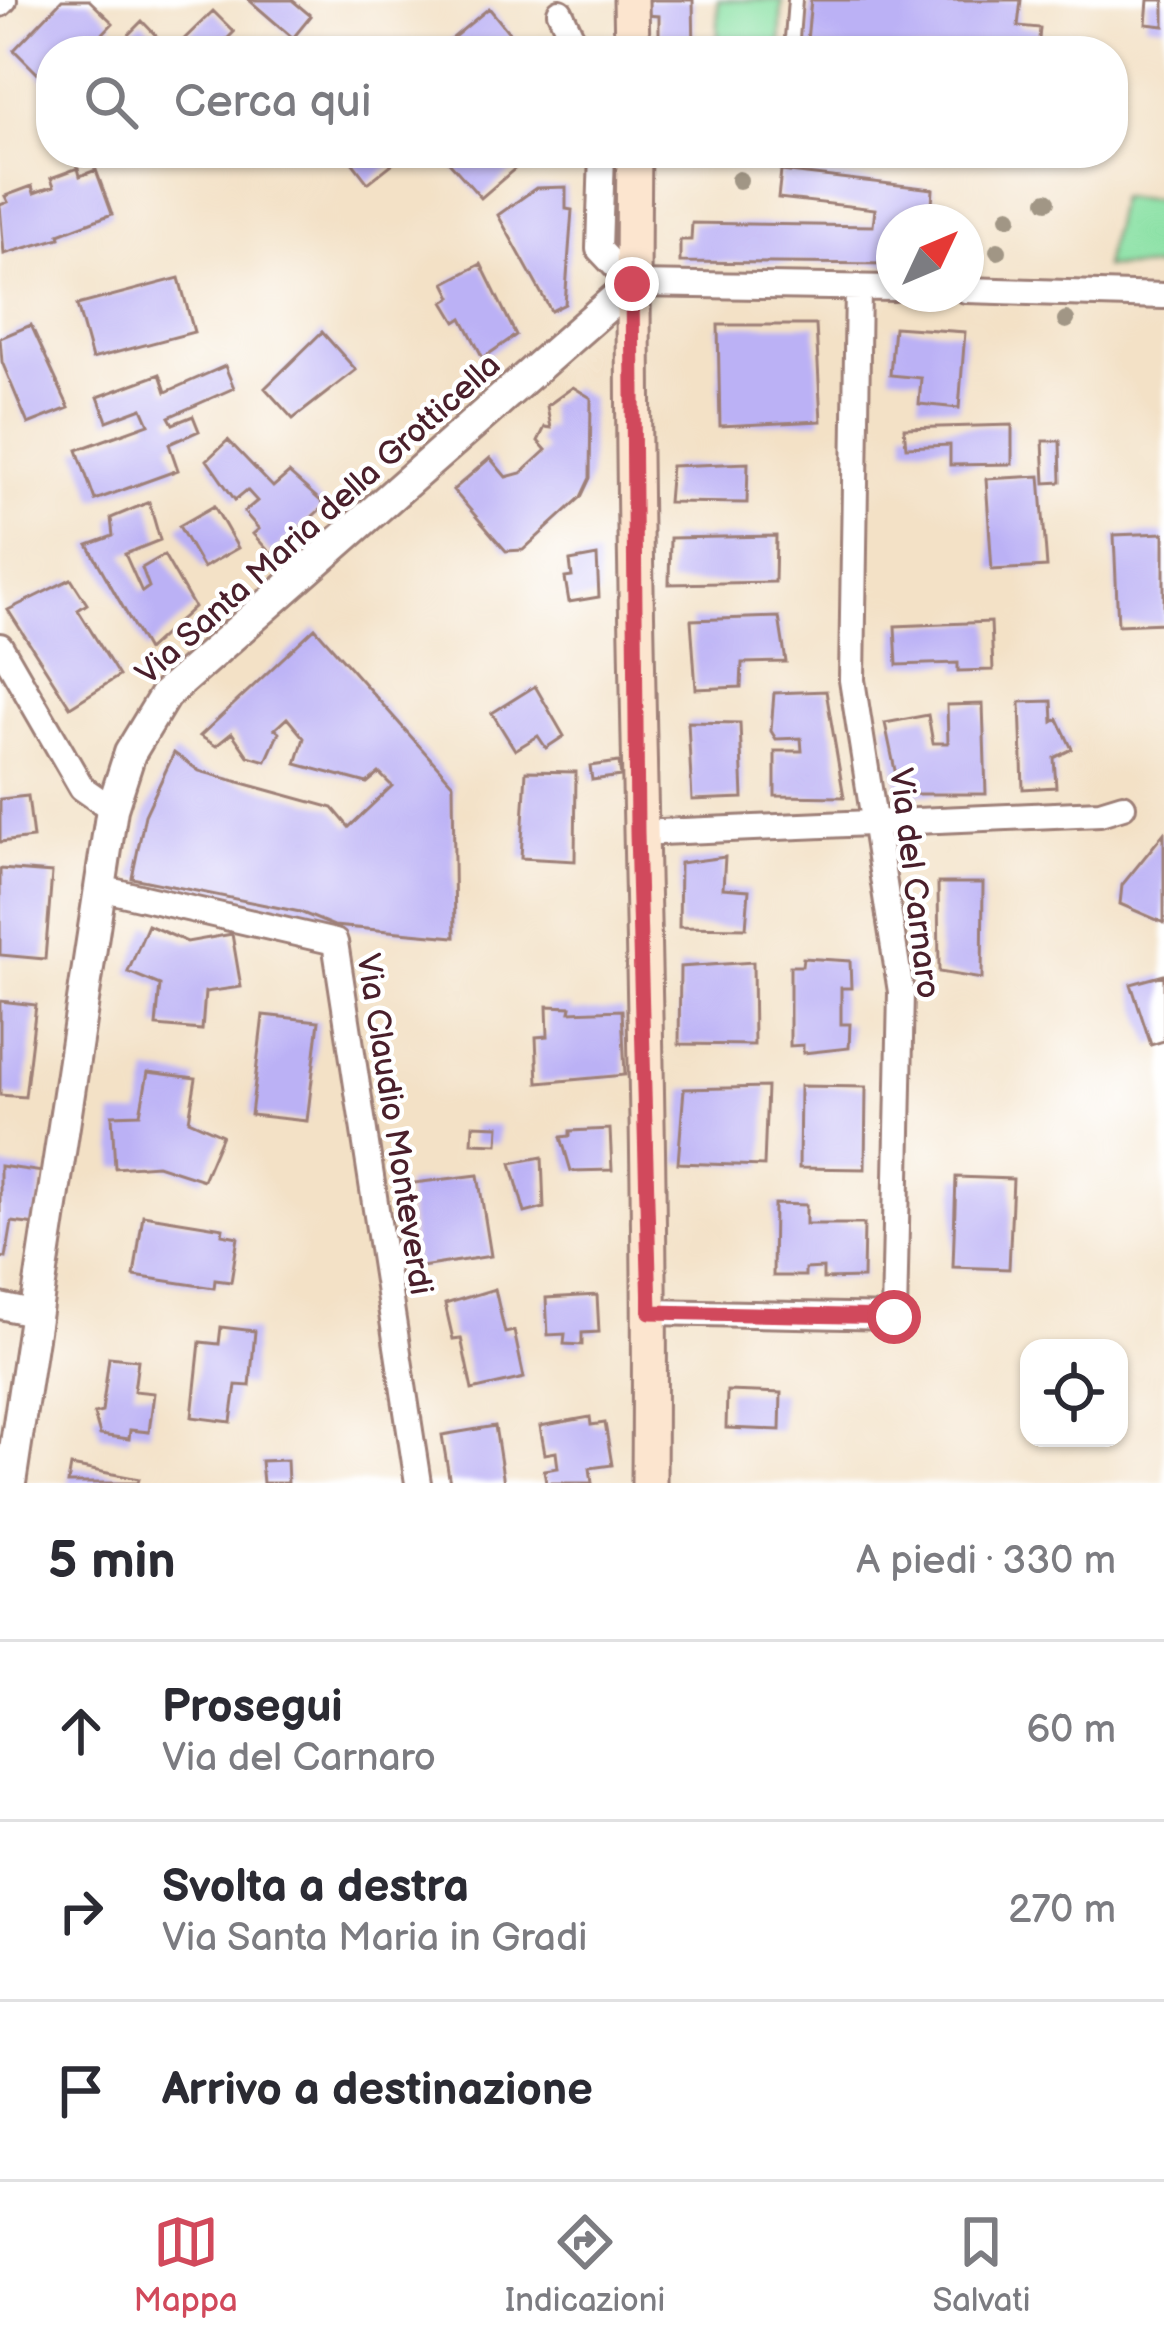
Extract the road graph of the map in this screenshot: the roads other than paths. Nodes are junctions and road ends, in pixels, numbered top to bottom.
1 (631, 0) edge
2 (795, 0) edge
3 (560, 12) dead end
4 (571, 36) edge
5 (632, 36) edge
6 (792, 36) edge
7 (602, 168) edge
8 (634, 168) edge
9 (632, 284) junction
10 (858, 287) junction
11 (876, 288) edge
12 (984, 291) edge
13 (1164, 296) edge
14 (0, 646) edge
15 (1123, 806) dead end
16 (112, 809) junction
17 (877, 820) junction
18 (637, 832) junction
19 (100, 888) junction
20 (0, 1306) edge
21 (650, 1312) junction
22 (37, 1314) junction
23 (10, 1483) edge
24 (418, 1483) edge
25 (649, 1483) edge

1 - 5 main road
2 - 6 lane
3 - 4 street
7 - 9 street
8 - 9 main road
9 - 10 street
9 - 16 street, Via Santa Maria della Grotticella
9 - 18 main road
10 - 11 street
10 - 17 street, Via del Carnaro
12 - 13 street
14 - 16 street
15 - 17 street
16 - 19 street, Via Santa Maria della Grotticella
17 - 18 street
17 - 21 street, Via del Carnaro
18 - 21 main road
19 - 22 street, Via Santa Maria della Grotticella
19 - 24 street, Via Claudio Monteverdi
20 - 22 street
21 - 25 main road
22 - 23 street, Via Santa Maria della Grotticella

